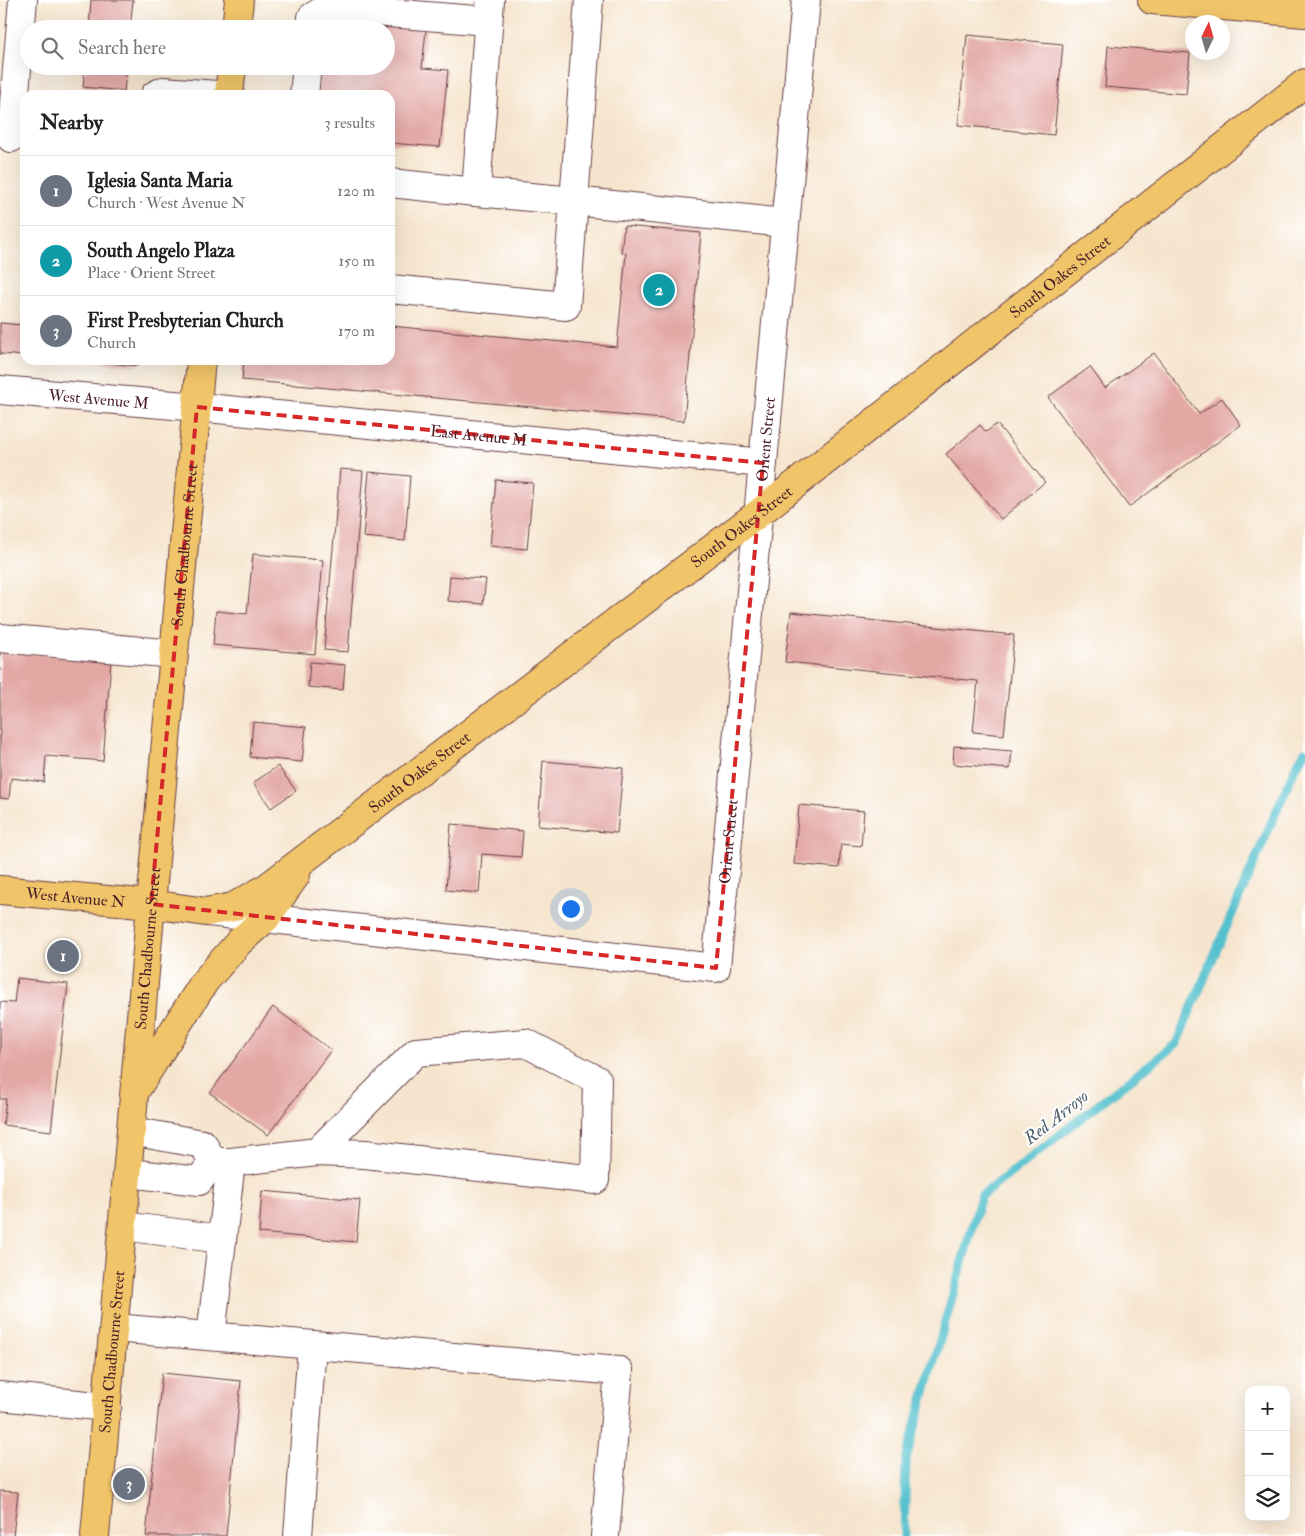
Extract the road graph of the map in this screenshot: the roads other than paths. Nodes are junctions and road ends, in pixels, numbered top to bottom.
1 (23, 0) edge
2 (235, 0) edge
3 (589, 0) edge
4 (806, 0) edge
5 (1152, 0) edge
6 (489, 11) edge
7 (1305, 13) edge
8 (21, 20) edge
9 (236, 20) edge
10 (312, 20) edge
11 (20, 38) edge
12 (231, 75) edge
13 (306, 75) edge
14 (1305, 83) edge
15 (230, 90) edge
16 (305, 90) edge
17 (12, 138) edge
18 (395, 183) edge
19 (476, 192) junction
20 (574, 201) junction
21 (785, 223) junction
22 (395, 289) edge
23 (200, 365) edge
24 (0, 390) edge
25 (196, 407) junction
26 (763, 463) junction
27 (759, 512) junction
28 (0, 638) edge
29 (174, 654) junction
30 (309, 856) junction
31 (0, 890) edge
32 (151, 904) junction
33 (206, 912) junction
34 (266, 918) junction
35 (135, 1091) junction
36 (131, 1131) junction
37 (317, 1152) junction
38 (222, 1162) junction
39 (128, 1173) junction
40 (123, 1226) junction
41 (222, 1239) junction
42 (114, 1328) junction
43 (211, 1336) junction
44 (312, 1345) junction
45 (0, 1396) edge
46 (107, 1407) junction
47 (95, 1536) edge
48 (298, 1536) edge
49 (605, 1536) edge

1 - 8 street
2 - 9 main road
3 - 20 street
4 - 21 street, Orient Street
5 - 7 main road
6 - 10 street
6 - 19 street
11 - 17 street
12 - 15 main road
13 - 16 street
14 - 27 main road, South Oakes Street
18 - 19 street
19 - 20 street
20 - 21 street
20 - 22 street
21 - 26 street, Orient Street
23 - 25 main road, South Chadbourne Street
24 - 25 street, West Avenue M
25 - 26 street, East Avenue M
25 - 29 main road, South Chadbourne Street
26 - 27 street, Orient Street
27 - 30 main road, South Oakes Street
27 - 34 street, Orient Street
28 - 29 street
29 - 32 main road, South Chadbourne Street
30 - 33 main road, South Oakes Street
30 - 34 main road
31 - 32 main road, West Avenue N
32 - 33 main road, South Oakes Street
32 - 35 main road, South Chadbourne Street
33 - 34 street
34 - 35 main road
35 - 36 main road, South Chadbourne Street
36 - 38 street
36 - 39 main road, South Chadbourne Street
37 - 37 street
37 - 38 street
38 - 39 street
38 - 41 street
39 - 40 main road, South Chadbourne Street
40 - 41 street
40 - 42 main road, South Chadbourne Street
41 - 43 street
42 - 43 street
42 - 46 main road, South Chadbourne Street
43 - 44 street
44 - 48 street
44 - 49 street
45 - 46 street
46 - 47 main road, South Chadbourne Street

